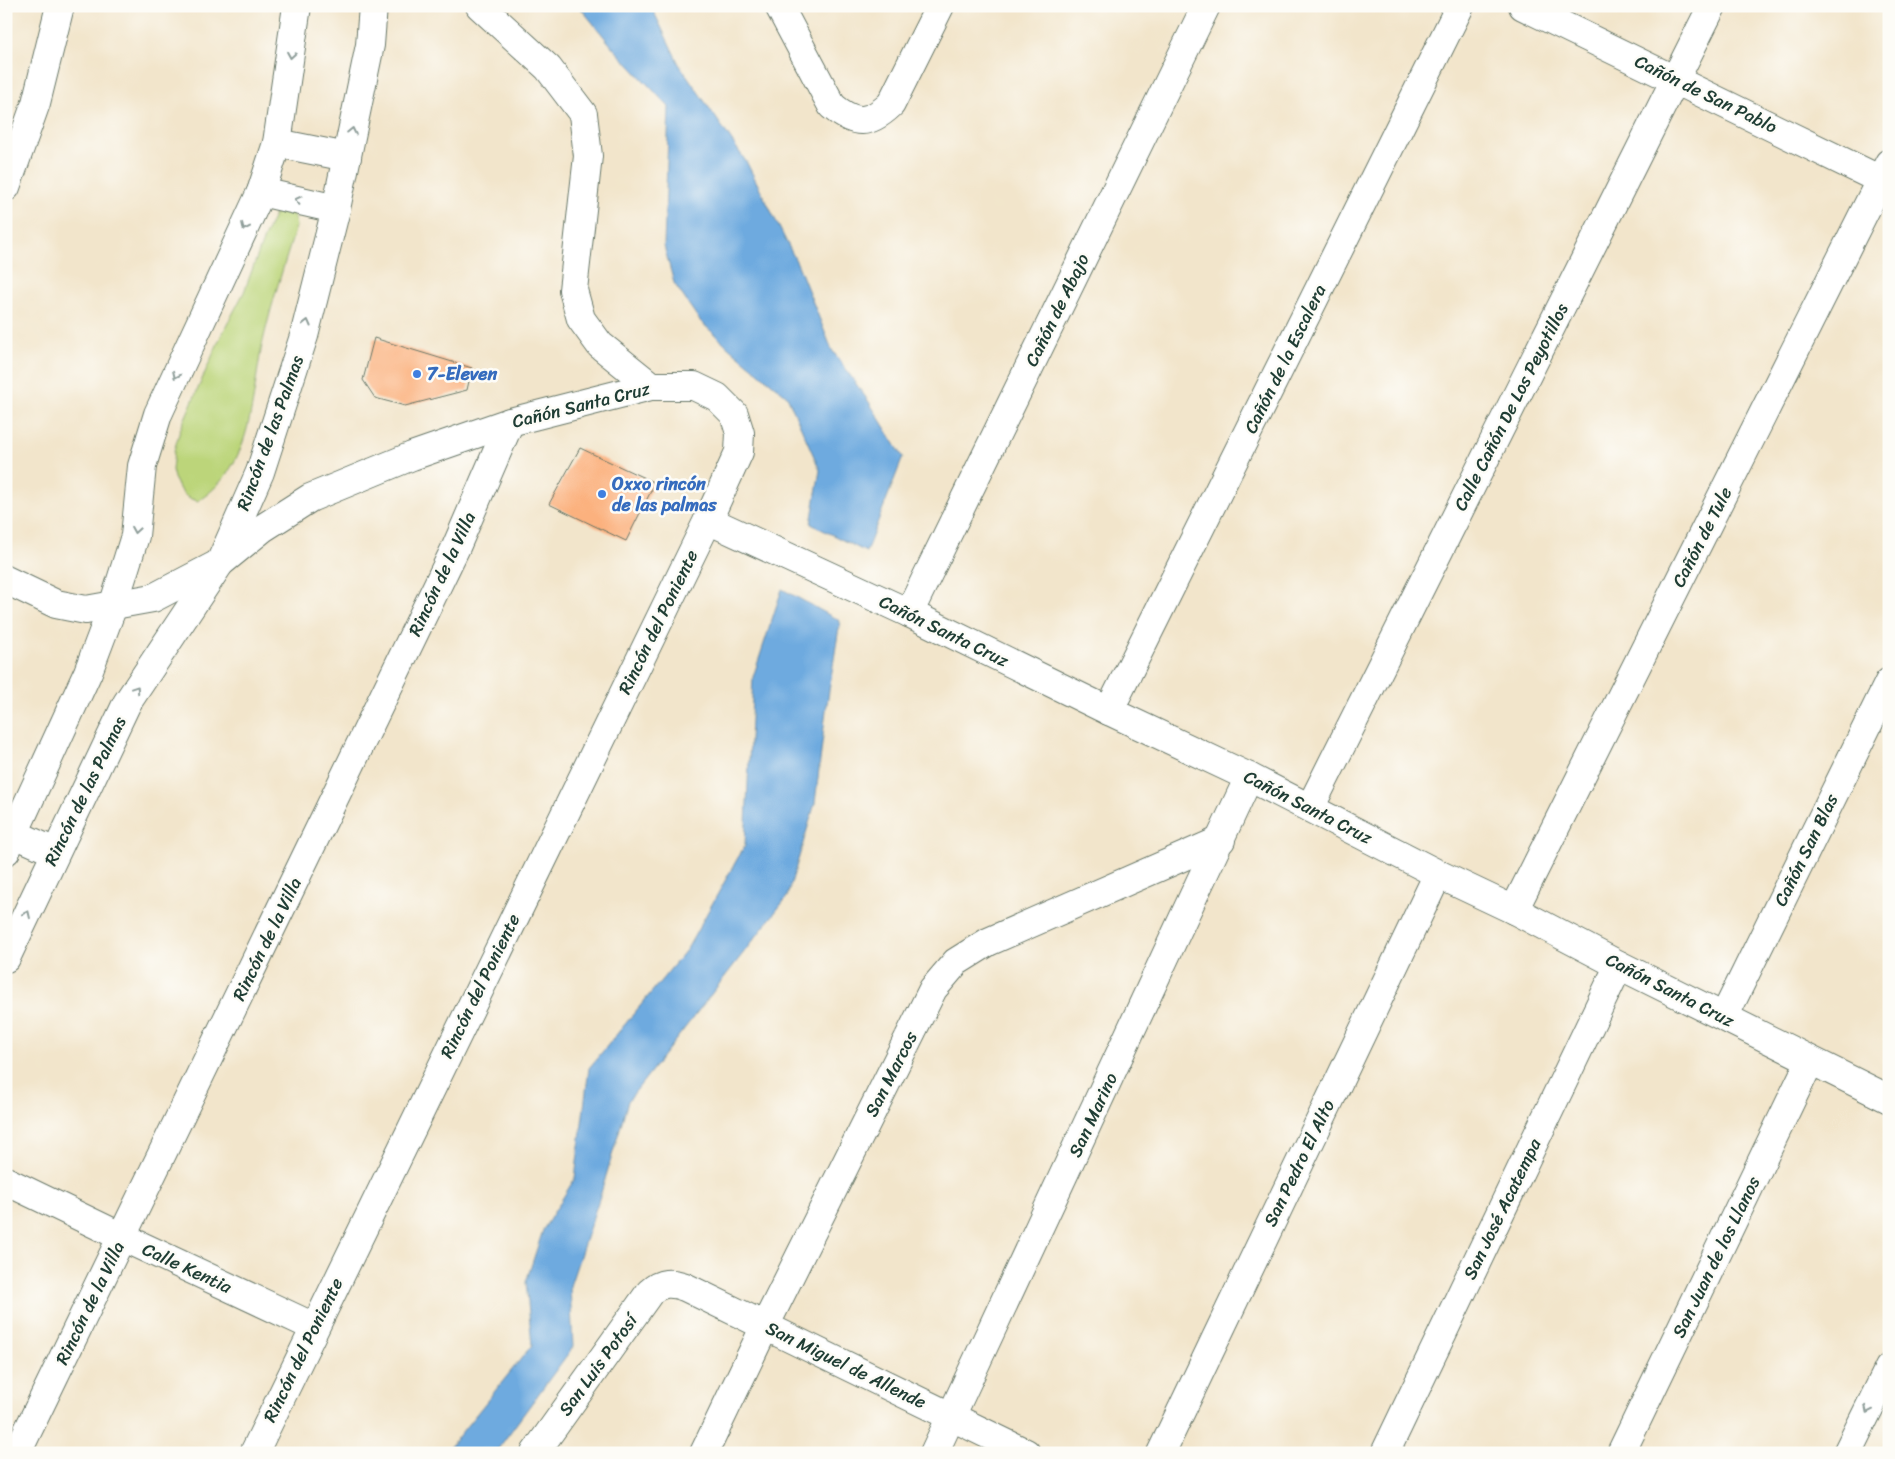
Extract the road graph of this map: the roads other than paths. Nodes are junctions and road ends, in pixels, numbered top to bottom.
1 (60, 6) edge
2 (297, 6) edge
3 (373, 6) edge
4 (480, 6) edge
5 (779, 6) edge
6 (940, 6) edge
7 (1206, 6) edge
8 (1460, 6) edge
9 (1523, 6) edge
10 (1712, 6) edge
11 (1676, 79) junction
12 (276, 142) junction
13 (347, 157) junction
14 (1886, 175) edge
15 (6, 187) edge
16 (261, 192) junction
17 (336, 208) junction
18 (651, 386) junction
19 (510, 422) junction
20 (708, 520) junction
21 (220, 563) junction
22 (6, 580) edge
23 (113, 606) junction
24 (909, 613) junction
25 (1889, 682) edge
26 (1109, 711) junction
27 (1249, 777) junction
28 (1310, 808) junction
29 (9, 839) edge
30 (1221, 840) junction
31 (55, 852) junction
32 (1438, 874) junction
33 (1514, 910) junction
34 (6, 958) edge
35 (1619, 965) junction
36 (1724, 1017) junction
37 (1810, 1061) junction
38 (1889, 1099) edge
39 (6, 1181) edge
40 (122, 1238) junction
41 (665, 1283) joint
42 (766, 1326) junction
43 (314, 1327) junction
44 (1889, 1368) edge
45 (952, 1416) junction
46 (17, 1453) edge
47 (254, 1453) edge
48 (536, 1453) edge
49 (704, 1453) edge
50 (934, 1453) edge
51 (1026, 1453) edge
52 (1161, 1453) edge
53 (1384, 1453) edge
54 (1621, 1453) edge
55 (1847, 1453) edge

1 - 15 street
2 -> 12 street
13 -> 3 street, Rincón de las Palmas
4 - 18 street
5 - 6 street
7 - 24 street, Cañón de Abajo
8 - 26 street, Cañón de la Escalera
9 - 11 street, Cañón de San Pablo
10 - 11 street, Calle Cañón De Los Peyotillos
11 - 14 street, Cañón de San Pablo
11 - 28 street, Calle Cañón De Los Peyotillos
12 - 13 street
12 - 16 street
13 - 17 street, Rincón de las Palmas
14 - 33 street, Cañón de Tule
17 -> 16 street
16 -> 23 street
21 -> 17 street, Rincón de las Palmas
18 - 19 street, Cañón Santa Cruz
18 - 20 street, Cañón Santa Cruz
19 - 21 street, Cañón Santa Cruz
19 - 40 street, Rincón de la Villa
20 - 24 street, Cañón Santa Cruz
20 - 43 street, Rincón del Poniente
21 - 23 street, Cañón Santa Cruz
31 -> 21 street, Rincón de las Palmas
22 - 23 street, Cañón Santa Cruz
23 - 29 street
24 - 26 street, Cañón Santa Cruz
25 - 36 street, Cañón San Blas
26 - 27 street, Cañón Santa Cruz
27 - 28 street, Cañón Santa Cruz
27 - 30 street, San Marino
28 - 32 street, Cañón Santa Cruz
29 - 31 street
30 - 42 street, San Marcos
30 - 45 street, San Marino
34 -> 31 street, Rincón de las Palmas
32 - 33 street, Cañón Santa Cruz
32 - 52 street, San Pedro El Alto
33 - 35 street, Cañón Santa Cruz
35 - 36 street, Cañón Santa Cruz
35 - 53 street, San José Acatempa
36 - 37 street, Cañón Santa Cruz
37 - 38 street, Cañón Santa Cruz
37 - 54 street, San Juan de los Llanos
39 - 40 street, Calle Kentia
40 - 43 street, Calle Kentia
40 - 46 street, Rincón de la Villa
41 - 42 street, San Miguel de Allende
41 - 48 street, San Luis Potosí
42 - 45 street, San Miguel de Allende
42 - 49 street, San Marcos
43 - 47 street, Rincón del Poniente
44 -> 55 street
45 - 50 street, San Marino
45 - 51 street, San Miguel de Allende

